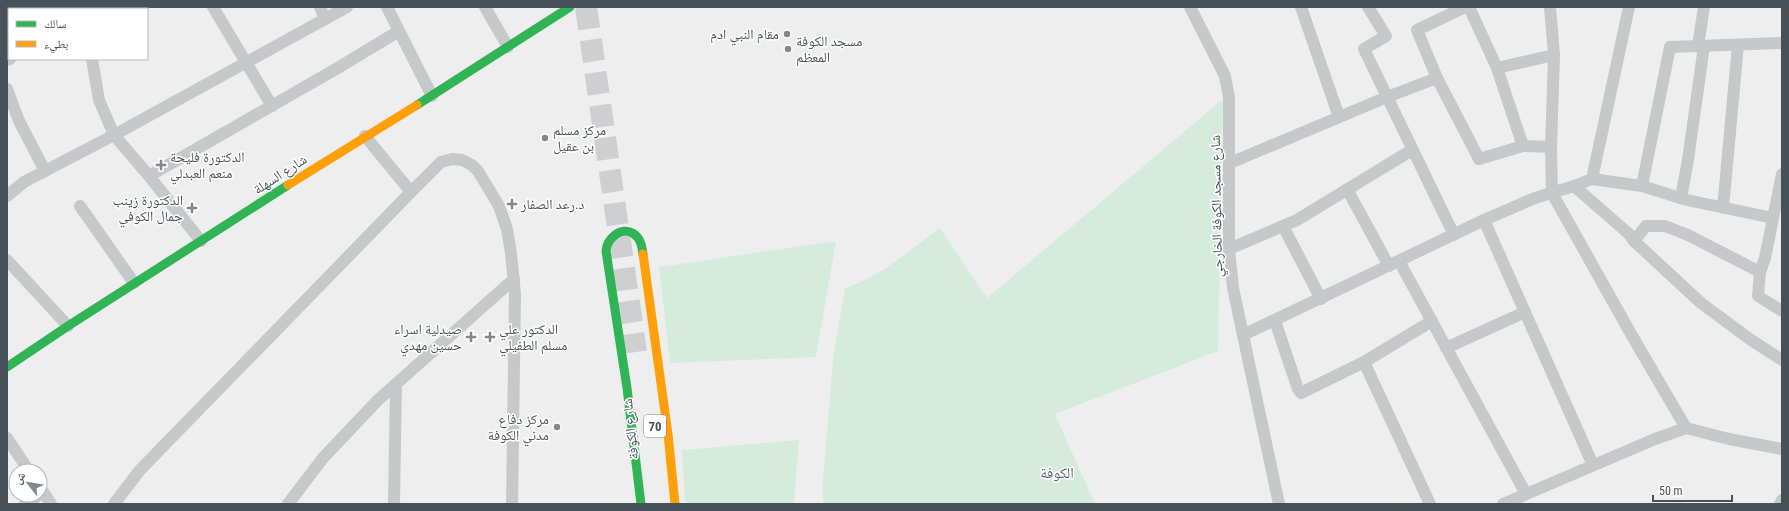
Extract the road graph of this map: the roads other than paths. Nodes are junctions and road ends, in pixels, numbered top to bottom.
1 (213, 7) edge
2 (320, 7) edge
3 (347, 7) edge
4 (387, 7) edge
5 (485, 7) edge
6 (569, 7) edge
7 (1190, 7) edge
8 (1301, 7) edge
9 (1368, 7) edge
10 (1465, 7) edge
11 (1469, 7) edge
12 (1550, 7) edge
13 (1630, 7) edge
14 (1704, 7) edge
15 (325, 19) junction
16 (399, 31) junction
17 (1782, 43) edge
18 (1738, 45) junction
19 (1701, 46) junction
20 (508, 47) junction
21 (1554, 55) junction
22 (92, 60) edge
23 (246, 63) junction
24 (1497, 68) junction
25 (1437, 78) junction
26 (7, 90) edge
27 (432, 96) junction
28 (1387, 97) junction
29 (272, 106) junction
30 (1339, 117) junction
31 (114, 135) junction
32 (365, 136) junction
33 (1523, 146) junction
34 (1551, 147) junction
35 (1412, 150) junction
36 (1230, 163) junction
37 (45, 171) junction
38 (1782, 174) edge
39 (149, 176) junction
40 (1592, 179) junction
41 (1574, 186) junction
42 (1642, 186) junction
43 (1347, 189) junction
44 (9, 191) edge
45 (411, 192) junction
46 (1552, 193) junction
47 (1681, 198) junction
48 (80, 206) dead end
49 (1723, 208) junction
50 (1773, 218) junction
51 (1484, 220) junction
52 (1283, 226) junction
53 (1454, 235) junction
54 (201, 241) junction
55 (1634, 241) junction
56 (1229, 249) junction
57 (7, 260) edge
58 (1394, 264) junction
59 (1760, 272) junction
60 (514, 279) junction
61 (134, 283) junction
62 (1321, 299) junction
63 (1782, 311) edge
64 (1525, 312) junction
65 (1276, 321) junction
66 (1432, 321) junction
67 (68, 326) junction
68 (1243, 336) junction
69 (1446, 348) junction
70 (1782, 360) edge
71 (1364, 362) junction
72 (7, 367) edge
73 (396, 384) junction
74 (1686, 428) junction
75 (7, 438) edge
76 (1782, 449) edge
77 (24, 463) edge
78 (1593, 465) junction
79 (1526, 494) junction
80 (1782, 500) edge
81 (114, 504) edge
82 (288, 504) edge
83 (394, 504) edge
84 (512, 504) edge
85 (641, 504) edge
86 (675, 504) edge
87 (1279, 504) edge
88 (1430, 504) edge
89 (1503, 504) edge
90 (1780, 504) edge

1 - 23 street
2 - 15 street
3 - 15 street
4 - 16 street
5 - 20 street
6 - 20 main road, شارع السهلة
7 - 36 street, شارع مسجد الكوفة الخارجي
8 - 30 street
9 - 28 street
10 - 25 street
11 - 24 street
12 - 21 street
13 - 40 street
14 - 19 street
15 - 23 street
16 - 27 street
16 - 29 street
17 - 18 street
18 - 19 street
18 - 49 street
19 - 42 street
19 - 47 street
20 - 27 main road, شارع السهلة
21 - 24 street
21 - 34 street
22 - 31 street
23 - 29 street
23 - 31 street
24 - 33 street
25 - 28 street
25 - 33 street
26 - 37 street
27 - 32 main road, شارع السهلة
28 - 30 street
28 - 35 street
29 - 39 street
30 - 36 street
31 - 37 street
31 - 39 street
32 - 45 street
32 - 54 main road, شارع السهلة
33 - 34 street
34 - 46 street
35 - 43 street
35 - 53 street
36 - 56 street, شارع مسجد الكوفة الخارجي
37 - 44 street
38 - 50 street
39 - 54 street
40 - 41 street
40 - 42 street
41 - 46 street
41 - 55 street
42 - 47 street
43 - 52 street
43 - 58 street
45 - 60 street
45 - 81 street
46 - 51 street
46 - 74 street
47 - 49 street
48 - 61 street
49 - 50 street
50 - 59 street
51 - 53 street
51 - 64 street
52 - 56 street
52 - 62 street
53 - 58 street
54 - 61 main road, شارع السهلة
55 - 59 street
55 - 70 street
56 - 68 street, شارع مسجد الكوفة الخارجي
57 - 67 street
58 - 62 street
58 - 66 street
59 - 63 street
60 - 73 street
60 - 84 street
61 - 67 main road, شارع السهلة
62 - 65 street
64 - 69 street
64 - 78 street
65 - 68 street
65 - 71 street
66 - 69 street
66 - 71 street
67 - 72 main road, شارع السهلة
68 - 87 street, شارع مسجد الكوفة الخارجي
69 - 79 street
71 - 88 street
73 - 82 street
73 - 83 street
74 - 76 street
74 - 78 street
75 - 77 street
78 - 79 street
79 - 89 street
80 - 90 street
85 - 86 main road

